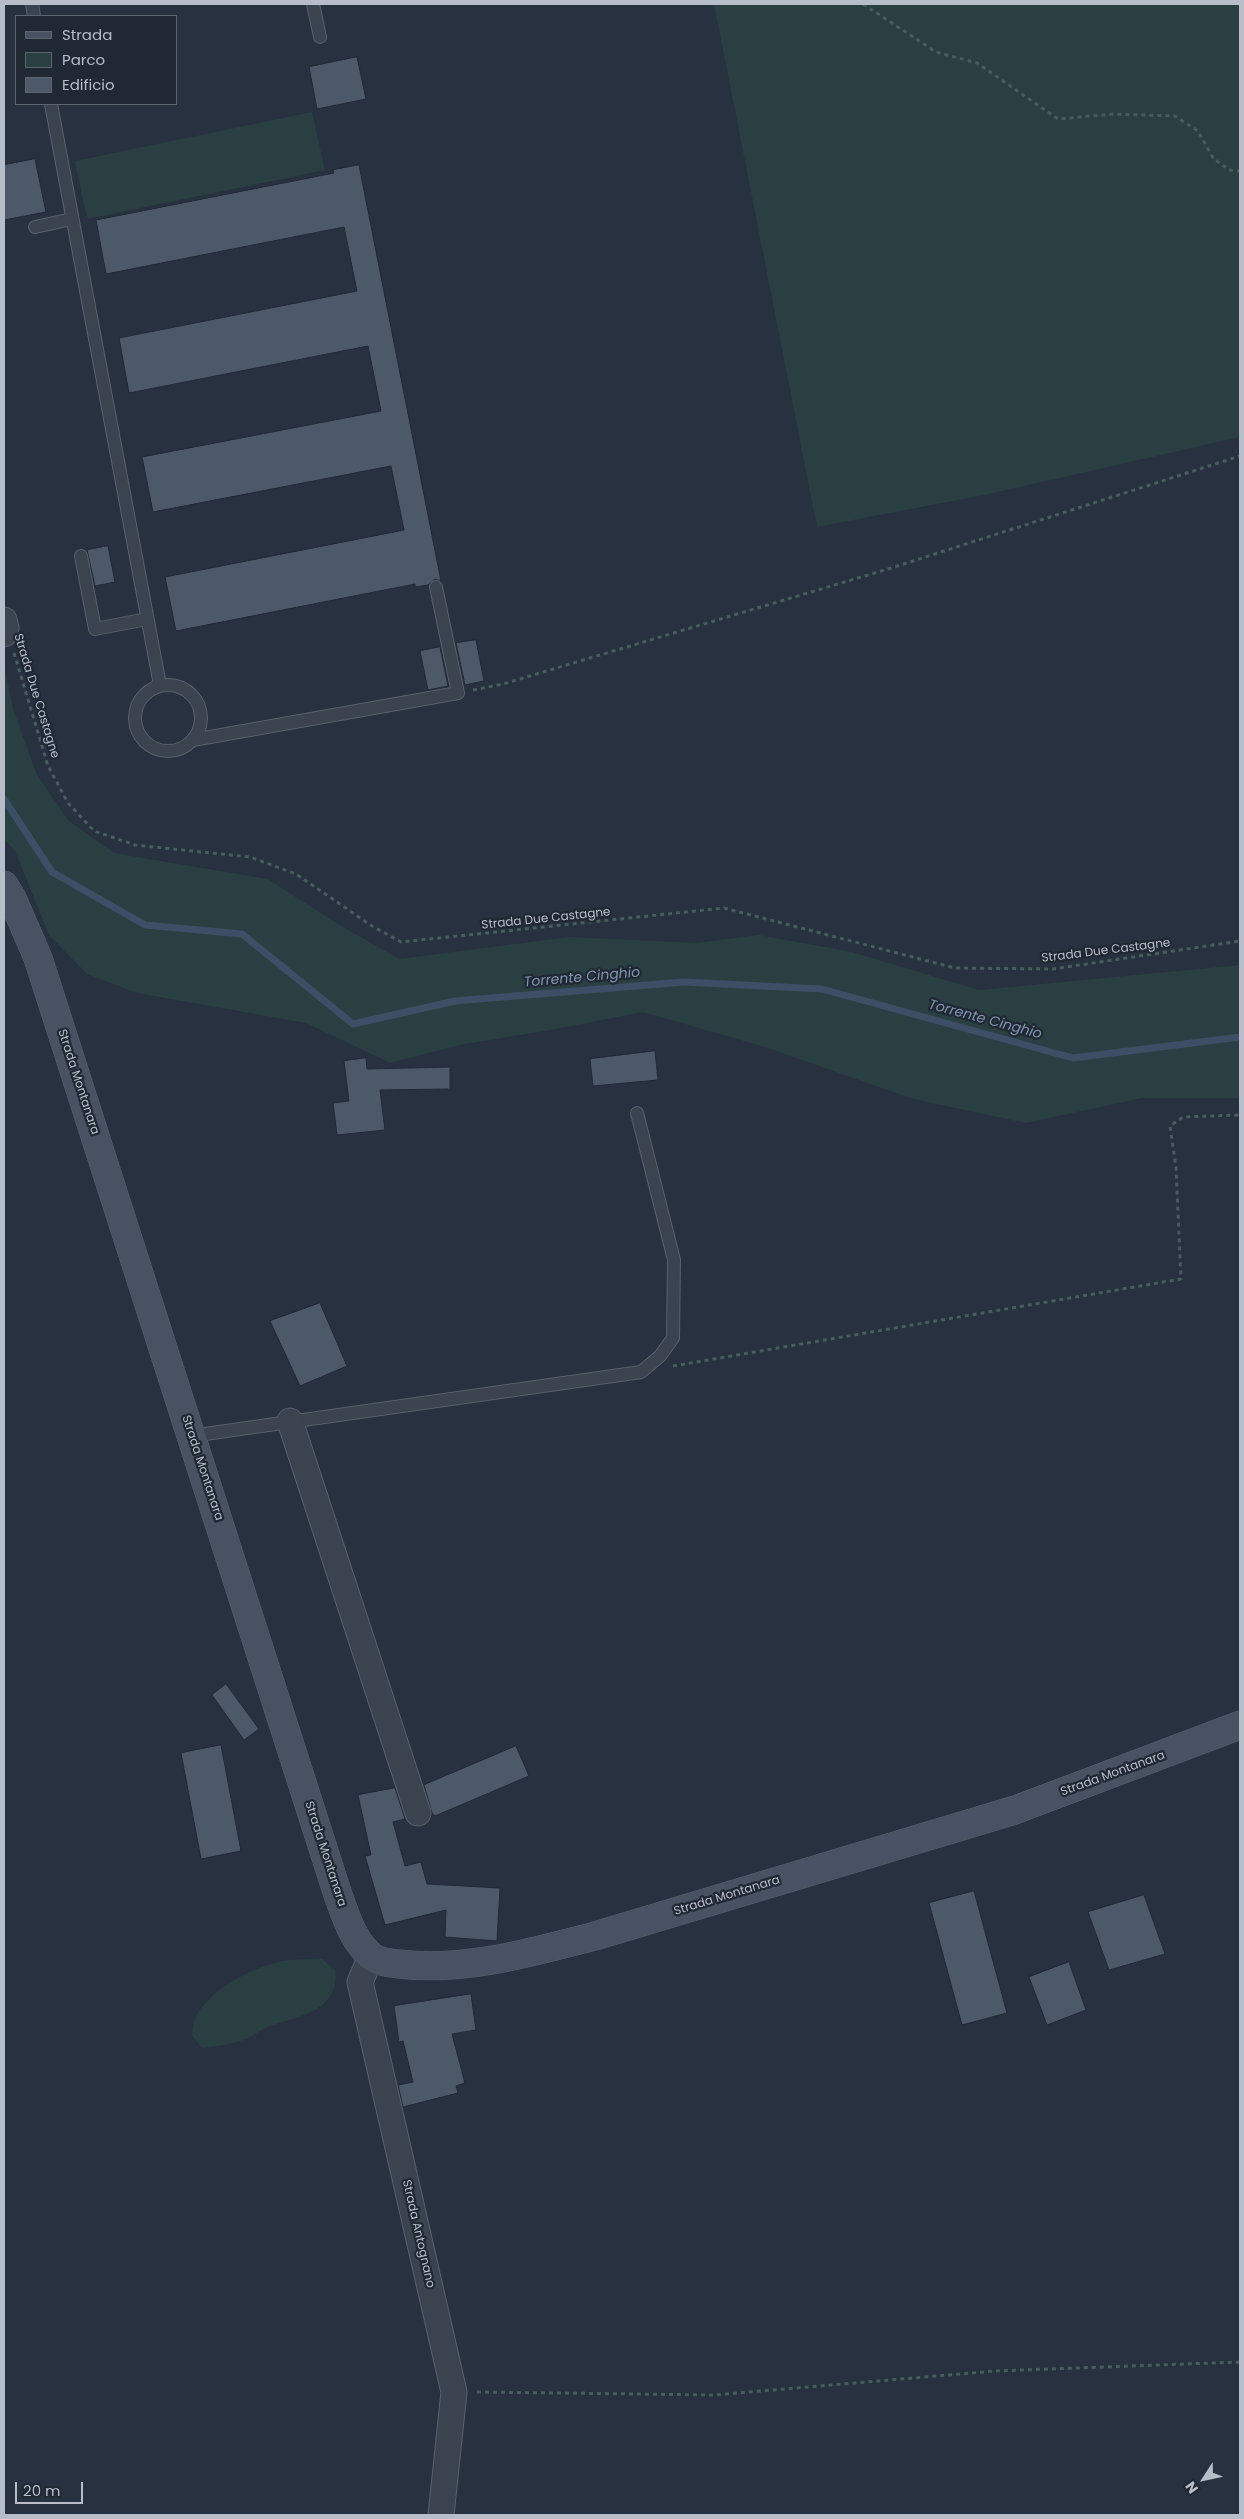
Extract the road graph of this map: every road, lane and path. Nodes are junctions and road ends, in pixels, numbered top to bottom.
1 (313, 4) edge
2 (863, 4) edge
3 (320, 37) dead end
4 (51, 105) edge
5 (1240, 172) edge
6 (72, 219) junction
7 (35, 227) dead end
8 (1240, 456) edge
9 (81, 556) dead end
10 (436, 587) dead end
11 (147, 619) junction
12 (4, 628) edge
13 (160, 685) junction
14 (492, 687) dead end
15 (193, 740) junction
16 (4, 885) edge
17 (1240, 942) edge
18 (637, 1113) dead end
19 (1240, 1115) edge
20 (641, 1372) junction
21 (290, 1421) junction
22 (192, 1436) junction
23 (1240, 1725) edge
24 (418, 1813) dead end
25 (371, 1956) junction
26 (1240, 2362) edge
27 (454, 2392) junction
28 (441, 2515) edge

1 - 3 lane
2 - 5 path
4 - 6 lane
6 - 7 lane
6 - 11 lane
8 - 14 path
9 - 11 lane
10 - 15 lane
11 - 13 lane
12 - 17 path, Strada Due Castagne
13 - 15 lane
13 - 15 lane
16 - 22 main road, Strada Montanara
18 - 20 lane
19 - 20 path
20 - 21 lane
21 - 22 lane
21 - 24 street
22 - 25 main road, Strada Montanara
23 - 25 main road, Strada Montanara
25 - 27 street, Strada Antognano
26 - 27 path
27 - 28 street, Strada Antognano

